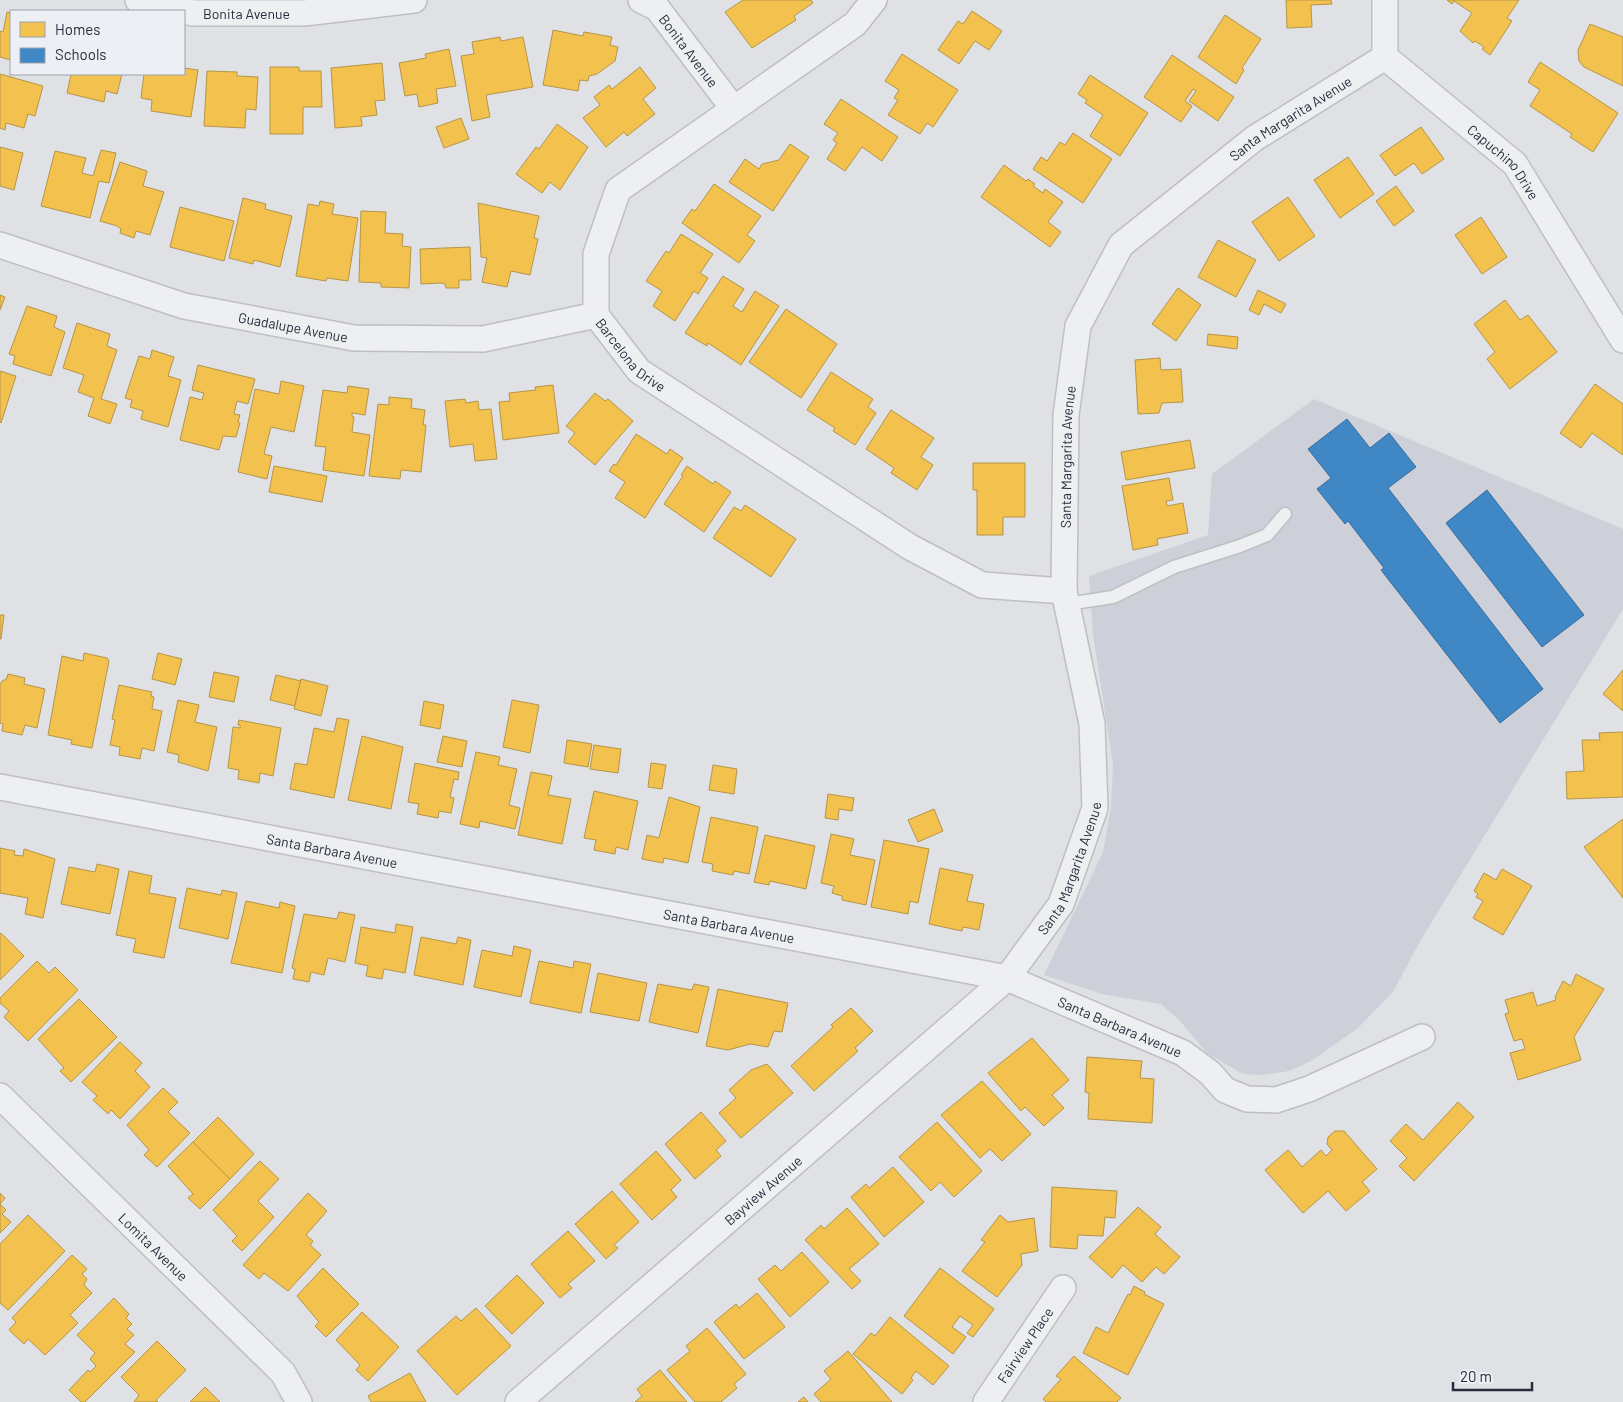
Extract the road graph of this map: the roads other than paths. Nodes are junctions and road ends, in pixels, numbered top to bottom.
1 (138, 0) edge
2 (414, 0) edge
3 (641, 0) edge
4 (874, 0) edge
5 (1385, 0) edge
6 (180, 10) edge
7 (185, 11) edge
8 (1385, 56) junction
9 (733, 108) junction
10 (0, 245) edge
11 (596, 316) junction
12 (1623, 340) edge
13 (1285, 514) dead end
14 (1065, 597) junction
15 (0, 787) edge
16 (1007, 978) junction
17 (1422, 1037) dead end
18 (0, 1096) edge
19 (1063, 1288) dead end
20 (299, 1402) edge
21 (518, 1402) edge
22 (986, 1402) edge

1 - 6 street, Bonita Avenue
2 - 7 street, Bonita Avenue
3 - 9 street, Bonita Avenue
4 - 9 street, Barcelona Drive
5 - 8 street
8 - 12 street, Capuchino Drive
8 - 14 street, Santa Margarita Avenue
9 - 11 street, Barcelona Drive
10 - 11 street, Guadalupe Avenue
11 - 14 street, Barcelona Drive
13 - 14 lane
14 - 16 street, Santa Margarita Avenue
15 - 16 street, Santa Barbara Avenue
16 - 17 street, Santa Barbara Avenue
16 - 21 street, Bayview Avenue
18 - 20 street, Lomita Avenue
19 - 22 street, Fairview Place

